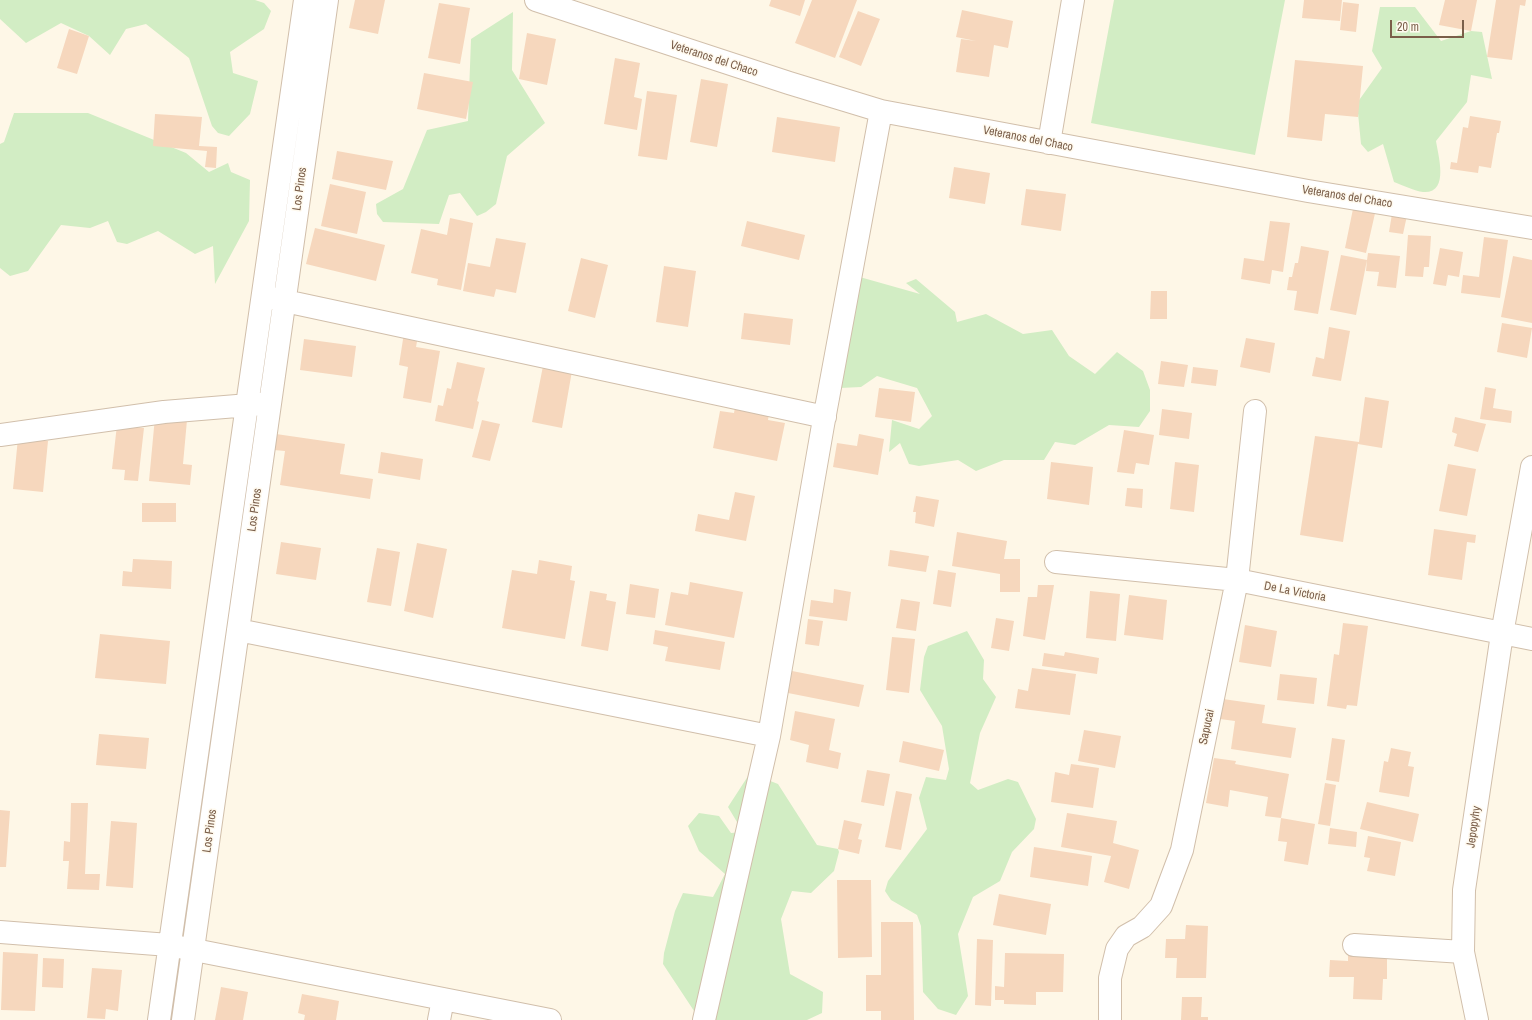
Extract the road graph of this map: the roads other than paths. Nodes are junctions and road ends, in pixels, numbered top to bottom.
1 (304, 0) edge
2 (327, 0) edge
3 (536, 0) edge
4 (1073, 0) edge
5 (881, 111) junction
6 (1049, 143) junction
7 (1532, 228) edge
8 (262, 296) junction
9 (285, 301) junction
10 (270, 403) junction
11 (246, 406) junction
12 (1255, 411) dead end
13 (825, 417) junction
14 (0, 435) edge
15 (1532, 467) edge
16 (1056, 562) dead end
17 (1237, 580) junction
18 (238, 630) junction
19 (1502, 634) junction
20 (1532, 639) edge
21 (769, 736) junction
22 (0, 932) edge
23 (169, 945) junction
24 (1354, 945) dead end
25 (193, 950) junction
26 (1463, 952) junction
27 (443, 999) junction
28 (158, 1020) edge
29 (183, 1020) edge
30 (439, 1020) edge
31 (550, 1020) edge
32 (704, 1020) edge
33 (1110, 1020) edge
34 (1477, 1020) edge

1 - 8 street
2 - 9 street, Los Pinos
3 - 5 street, Veteranos del Chaco
4 - 6 street
5 - 6 street, Veteranos del Chaco
5 - 13 street
6 - 7 street, Veteranos del Chaco
8 - 9 street
8 - 11 street
9 - 10 street, Los Pinos
9 - 13 street
10 - 11 street
10 - 18 street, Los Pinos
11 - 14 street
11 - 23 street
12 - 17 street, Sapucai
13 - 21 street
15 - 19 street, Jepopyhy
16 - 17 street, De La Victoria
17 - 19 street, De La Victoria
17 - 33 street, Sapucai
18 - 21 street
18 - 25 street, Los Pinos
19 - 20 street, De La Victoria
19 - 26 street, Jepopyhy
21 - 32 street
22 - 23 street
23 - 25 street
23 - 28 street
24 - 26 street
25 - 27 street
25 - 29 street, Los Pinos
26 - 34 street, Jepopyhy
27 - 30 street
27 - 31 street

